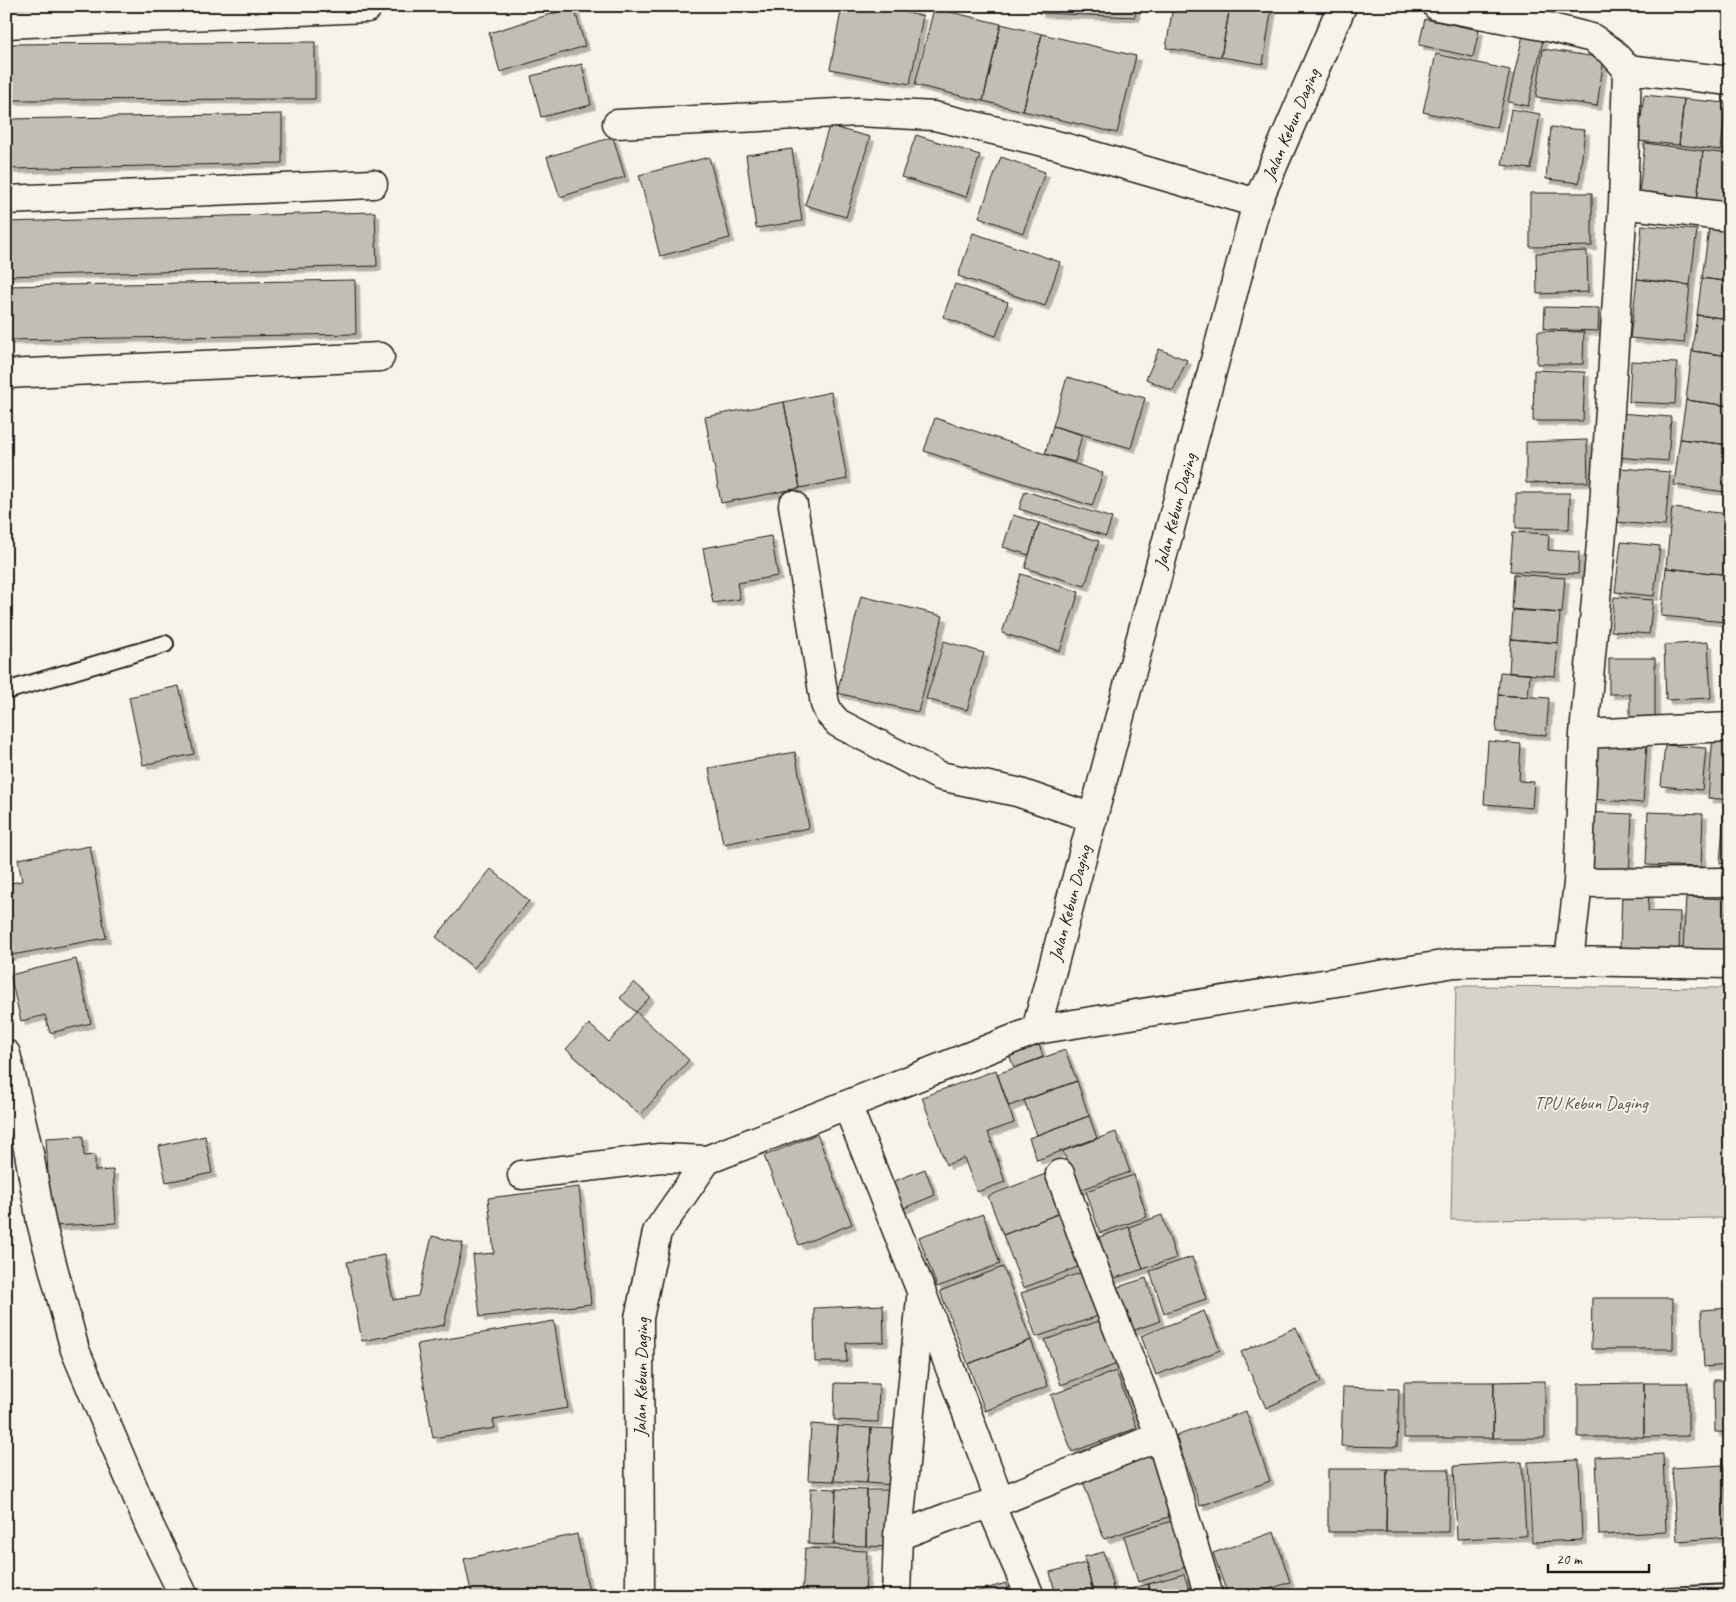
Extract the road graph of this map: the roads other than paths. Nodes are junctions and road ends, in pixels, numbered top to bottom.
1 (1342, 6) edge
2 (1437, 6) edge
3 (367, 8) dead end
4 (6, 24) edge
5 (1627, 69) junction
6 (1730, 81) edge
7 (617, 124) dead end
8 (373, 184) dead end
9 (6, 200) edge
10 (1257, 203) junction
11 (1623, 204) junction
12 (1730, 218) edge
13 (380, 358) dead end
14 (6, 374) edge
15 (794, 505) dead end
16 (165, 644) dead end
17 (6, 691) edge
18 (1730, 727) edge
19 (1584, 734) junction
20 (1092, 818) junction
21 (1730, 882) edge
22 (1578, 883) junction
23 (1569, 961) junction
24 (1730, 964) edge
25 (1036, 1030) junction
26 (6, 1054) edge
27 (847, 1105) junction
28 (707, 1160) junction
29 (1060, 1174) dead end
30 (522, 1175) dead end
31 (921, 1292) junction
32 (1160, 1436) junction
33 (995, 1503) junction
34 (898, 1536) junction
35 (1730, 1593) edge
36 (184, 1596) edge
37 (640, 1596) edge
38 (896, 1596) edge
39 (1030, 1596) edge
40 (1209, 1596) edge
41 (1667, 1596) edge

1 - 10 street, Jalan Kebun Daging
2 - 5 street
3 - 4 street
5 - 6 street
5 - 11 street
7 - 10 street
8 - 9 street
10 - 20 street, Jalan Kebun Daging
11 - 12 street
11 - 19 street
13 - 14 street
15 - 20 street
16 - 17 lane
18 - 19 street
19 - 22 street
20 - 25 street, Jalan Kebun Daging
21 - 22 street
22 - 23 street
23 - 24 street
23 - 25 street
25 - 27 street
26 - 36 street
27 - 28 street
27 - 31 street
28 - 30 street
28 - 37 street, Jalan Kebun Daging
29 - 32 street
31 - 33 street
31 - 34 street
32 - 33 street
32 - 40 street
33 - 34 street
33 - 39 street
34 - 38 street
35 - 41 lane

